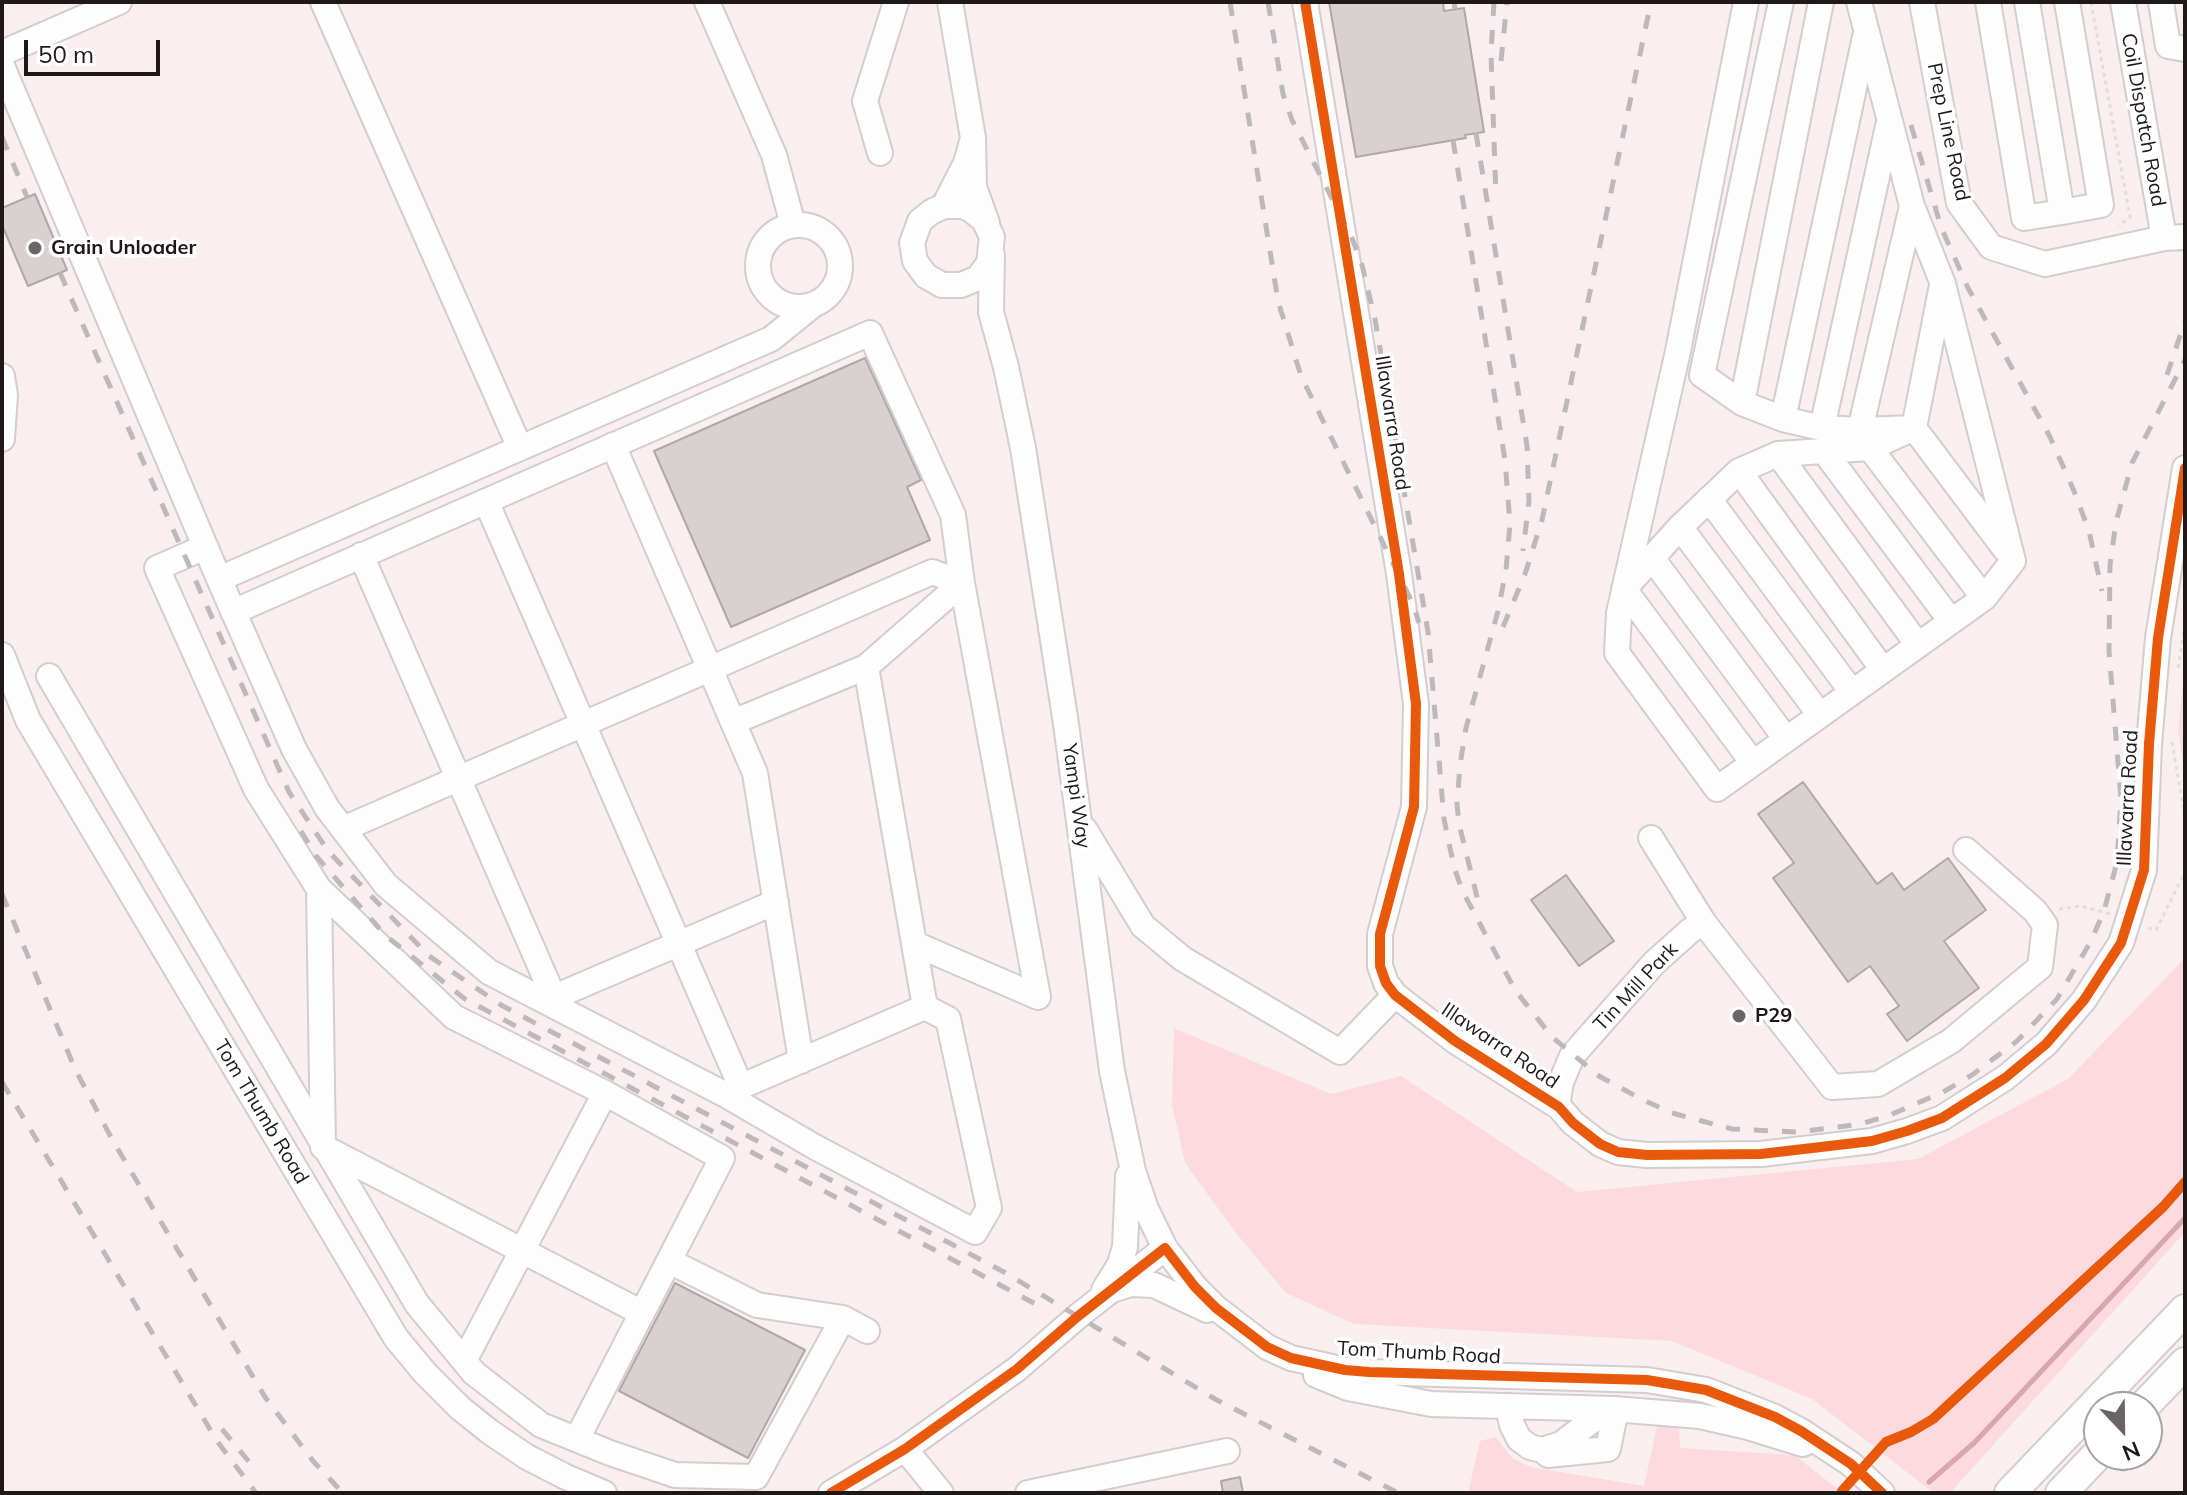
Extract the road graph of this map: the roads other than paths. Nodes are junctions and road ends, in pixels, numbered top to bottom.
1 (119, 2) edge
2 (323, 2) edge
3 (707, 2) edge
4 (896, 2) edge
5 (950, 2) edge
6 (1305, 2) edge
7 (1746, 2) edge
8 (1781, 2) edge
9 (1821, 2) edge
10 (1859, 2) edge
11 (1922, 2) edge
12 (1988, 2) edge
13 (2027, 2) edge
14 (2067, 2) edge
15 (2123, 2) edge
16 (2161, 2) edge
17 (1866, 30) junction
18 (2185, 49) edge
19 (2, 53) edge
20 (2, 66) edge
21 (1889, 120) junction
22 (973, 138) junction
23 (880, 153) dead end
24 (944, 206) junction
25 (1912, 206) junction
26 (2062, 212) junction
27 (793, 225) junction
28 (989, 228) junction
29 (2174, 238) edge
30 (992, 255) junction
31 (933, 281) junction
32 (1943, 284) junction
33 (813, 305) junction
34 (998, 340) junction
35 (1678, 351) junction
36 (1702, 375) junction
37 (2, 376) edge
38 (1742, 403) junction
39 (1783, 419) junction
40 (1914, 428) junction
41 (2, 439) edge
42 (1823, 439) junction
43 (1865, 439) junction
44 (613, 445) junction
45 (520, 448) junction
46 (1778, 454) junction
47 (2185, 468) edge
48 (1739, 471) junction
49 (1709, 499) junction
50 (486, 501) junction
51 (1680, 527) junction
52 (205, 547) junction
53 (361, 555) junction
54 (1652, 558) junction
55 (2013, 561) junction
56 (219, 579) junction
57 (962, 583) junction
58 (1624, 589) junction
59 (1984, 598) junction
60 (233, 612) junction
61 (1951, 621) junction
62 (1918, 645) junction
63 (2, 655) edge
64 (866, 667) junction
65 (710, 669) junction
66 (1883, 670) junction
67 (49, 676) dead end
68 (1852, 692) junction
69 (1820, 715) junction
70 (733, 722) junction
71 (584, 724) junction
72 (1786, 739) junction
73 (1753, 763) junction
74 (459, 779) junction
75 (1079, 822) junction
76 (343, 829) junction
77 (1651, 838) dead end
78 (1966, 850) dead end
79 (319, 889) junction
80 (776, 902) junction
81 (1704, 923) junction
82 (679, 944) junction
83 (915, 944) junction
84 (1395, 995) junction
85 (550, 1000) junction
86 (925, 1007) junction
87 (801, 1061) junction
88 (733, 1091) junction
89 (605, 1093) junction
90 (1559, 1107) junction
91 (323, 1147) junction
92 (1128, 1147) junction
93 (1165, 1248) junction
94 (522, 1250) junction
95 (669, 1261) junction
96 (1103, 1296) junction
97 (2185, 1310) edge
98 (642, 1313) junction
99 (843, 1318) junction
100 (1241, 1329) junction
101 (867, 1331) dead end
102 (1291, 1358) junction
103 (464, 1361) junction
104 (2185, 1363) edge
105 (1605, 1379) junction
106 (2158, 1391) edge
107 (1508, 1408) junction
108 (1615, 1409) junction
109 (577, 1439) junction
110 (905, 1449) junction
111 (1227, 1451) dead end
112 (1839, 1455) junction
113 (2083, 1470) edge
114 (1874, 1488) edge
115 (604, 1493) edge
116 (831, 1493) edge
117 (941, 1493) edge
118 (1028, 1493) edge
119 (2010, 1493) edge
120 (2061, 1493) edge

1 - 19 street
2 - 45 street
3 - 27 street
4 - 23 street
5 - 22 street, Yampi Way
6 - 84 street, Illawarra Road
7 - 35 street
8 - 36 street
9 - 38 street
10 - 17 street
11 - 29 street, Prep Line Road
12 - 26 street
13 - 26 street
14 - 26 street
15 - 29 street, Coil Dispatch Road
16 - 18 street
17 - 21 street
17 - 39 street
20 - 52 street
21 - 25 street
21 - 42 street
22 - 24 street, Yampi Way
22 - 28 street, Yampi Way
24 - 28 street
24 - 31 street, Yampi Way
25 - 32 street
25 - 43 street
27 - 33 street
27 - 33 street
28 - 30 street, Yampi Way
30 - 31 street
30 - 34 street, Yampi Way
31 - 34 street, Yampi Way
32 - 40 street
32 - 55 street
33 - 45 street
34 - 75 street, Yampi Way
35 - 36 street
35 - 58 street
36 - 38 street
37 - 41 street
38 - 39 street
39 - 42 street
40 - 43 street
40 - 55 street
42 - 43 street
42 - 46 street
42 - 61 street
43 - 59 street
44 - 50 street
44 - 57 street
44 - 65 street
45 - 56 street
46 - 48 street
46 - 62 street
47 - 90 street, Illawarra Road
48 - 49 street
48 - 66 street
49 - 51 street
49 - 68 street
50 - 53 street
50 - 71 street
51 - 54 street
51 - 69 street
52 - 56 street
52 - 79 street
53 - 60 street
53 - 74 street
54 - 58 street
54 - 72 street
55 - 59 street
56 - 60 street
57 - 64 street
57 - 65 street
57 - 83 street
58 - 73 street
58 - 73 street
59 - 61 street
60 - 76 street
61 - 62 street
62 - 66 street
63 - 115 street, Tom Thumb Road
64 - 70 street
64 - 83 street
65 - 70 street
65 - 71 street
66 - 68 street
67 - 91 street
68 - 69 street
69 - 72 street
70 - 80 street
71 - 74 street
71 - 82 street
72 - 73 street
74 - 76 street
74 - 85 street
75 - 84 street
75 - 92 street, Yampi Way
76 - 85 street
77 - 81 street
78 - 81 street
79 - 89 street
79 - 91 street
80 - 82 street
80 - 87 street
81 - 90 street, Tin Mill Park
82 - 85 street
82 - 88 street
83 - 86 street
84 - 90 street, Illawarra Road
85 - 88 street
86 - 87 street
86 - 88 street
87 - 88 street
89 - 94 street
89 - 95 street
91 - 94 street
91 - 103 street
92 - 93 street, Yampi Way
92 - 96 street
93 - 96 street
93 - 100 street, Tom Thumb Road
94 - 98 street
94 - 103 street
95 - 98 street
95 - 99 street
96 - 100 street
96 - 110 street
97 - 119 main road
98 - 109 street
99 - 101 street
99 - 109 street
100 - 102 street, Tom Thumb Road
102 - 105 street, Tom Thumb Road
102 - 107 street, Tom Thumb Road
103 - 109 street
104 - 106 main road
105 - 107 street
105 - 112 street, Tom Thumb Road
107 - 108 street, Tom Thumb Road
107 - 108 street
108 - 112 street, Tom Thumb Road
110 - 116 street
110 - 117 street
111 - 118 street
112 - 114 street, Tom Thumb Road
113 - 120 main road

